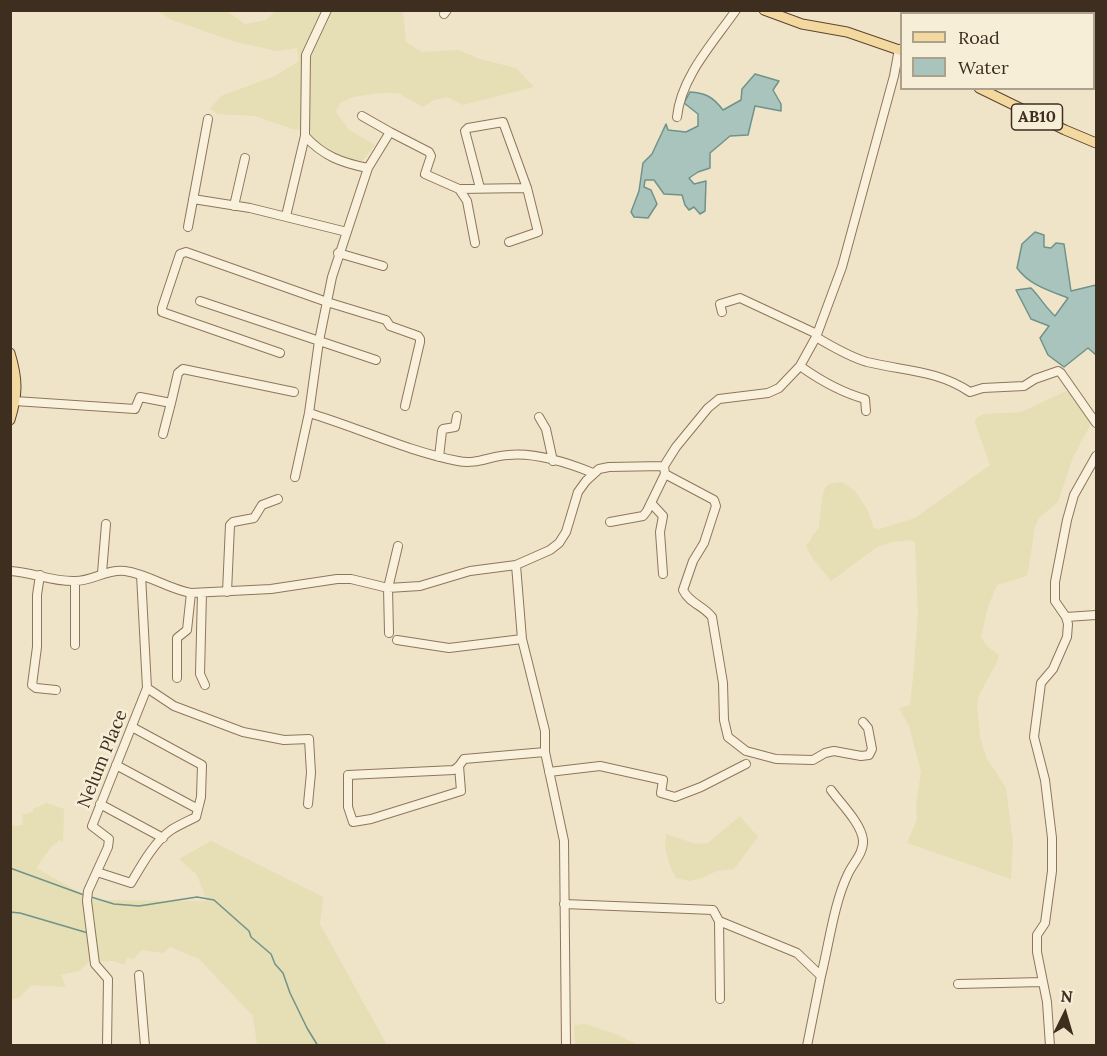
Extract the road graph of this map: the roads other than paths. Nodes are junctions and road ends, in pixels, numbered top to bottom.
1 (327, 10) edge
2 (736, 10) edge
3 (764, 10) edge
4 (900, 50) edge
5 (983, 90) edge
6 (362, 116) dead end
7 (677, 117) dead end
8 (208, 119) dead end
9 (390, 132) junction
10 (305, 136) junction
11 (1096, 142) edge
12 (245, 158) dead end
13 (368, 168) junction
14 (480, 188) junction
15 (527, 188) junction
16 (459, 189) junction
17 (193, 199) junction
18 (234, 206) junction
19 (286, 216) junction
20 (188, 227) dead end
21 (347, 232) junction
22 (509, 242) dead end
23 (475, 243) dead end
24 (338, 253) junction
25 (383, 266) dead end
26 (200, 301) dead end
27 (327, 302) junction
28 (722, 312) dead end
29 (816, 335) junction
30 (319, 341) junction
31 (10, 353) edge
32 (280, 353) dead end
33 (376, 360) dead end
34 (800, 366) junction
35 (294, 392) dead end
36 (15, 401) junction
37 (171, 403) junction
38 (405, 406) dead end
39 (866, 411) dead end
40 (309, 413) junction
41 (457, 416) dead end
42 (539, 417) dead end
43 (10, 420) edge
44 (1096, 423) edge
45 (163, 434) dead end
46 (1096, 456) edge
47 (439, 457) junction
48 (553, 461) junction
49 (665, 470) junction
50 (593, 473) junction
51 (295, 477) dead end
52 (278, 499) dead end
53 (651, 503) junction
54 (610, 522) dead end
55 (106, 524) dead end
56 (398, 546) dead end
57 (516, 565) junction
58 (10, 571) edge
59 (102, 573) junction
60 (663, 574) dead end
61 (40, 575) junction
62 (141, 575) junction
63 (75, 581) junction
64 (388, 588) junction
65 (227, 592) junction
66 (191, 593) junction
67 (202, 593) junction
68 (1096, 615) edge
69 (1066, 617) junction
70 (389, 633) dead end
71 (522, 639) junction
72 (397, 640) dead end
73 (75, 645) dead end
74 (177, 678) dead end
75 (205, 685) dead end
76 (147, 688) junction
77 (56, 690) dead end
78 (863, 722) dead end
79 (132, 727) junction
80 (545, 752) junction
81 (746, 764) dead end
82 (116, 765) junction
83 (459, 766) junction
84 (549, 772) junction
85 (831, 790) dead end
86 (100, 804) junction
87 (308, 804) dead end
88 (198, 809) junction
89 (163, 838) junction
90 (97, 872) junction
91 (564, 904) junction
92 (719, 921) junction
93 (139, 975) dead end
94 (821, 976) junction
95 (1042, 982) junction
96 (958, 984) dead end
97 (720, 999) dead end
98 (107, 1046) edge
99 (145, 1046) edge
100 (566, 1046) edge
101 (807, 1046) edge
102 (1050, 1046) edge

1 - 10 street
2 - 7 street
3 - 4 main road
4 - 29 street
5 - 11 main road, AB10
6 - 9 street
8 - 17 street
9 - 13 street
9 - 16 street
10 - 13 street
10 - 19 street
12 - 18 street
13 - 21 street
14 - 15 street
14 - 15 street
14 - 16 street
15 - 22 street
16 - 23 street
17 - 18 street
17 - 20 street
18 - 19 street
19 - 21 street
21 - 24 street
24 - 25 street
24 - 27 street
26 - 30 street
27 - 30 street
27 - 32 street
27 - 38 street
28 - 29 street
29 - 34 street
29 - 44 street
30 - 33 street
30 - 40 street
31 - 36 main road
34 - 39 street
34 - 49 street
35 - 37 street
36 - 37 street
36 - 43 main road
37 - 45 street
40 - 47 street
40 - 51 street
41 - 47 street
42 - 48 street
46 - 69 street
47 - 48 street
48 - 50 street
49 - 50 street
49 - 53 street
49 - 78 street
50 - 57 street
52 - 65 street
53 - 54 street
53 - 60 street
55 - 59 street
56 - 64 street
57 - 64 street
57 - 71 street
58 - 61 street
59 - 62 street
59 - 63 street
61 - 63 street
61 - 77 street
62 - 66 street
62 - 76 street, Nelum Place
63 - 73 street
64 - 65 street
64 - 70 street
65 - 67 street
66 - 67 street
66 - 74 street
67 - 75 street
68 - 69 street
69 - 95 street
71 - 72 street
71 - 80 street
76 - 79 street, Nelum Place
76 - 87 street
79 - 82 street, Nelum Place
79 - 88 street
80 - 83 street
80 - 84 street
81 - 84 street
82 - 86 street, Nelum Place
82 - 88 street
83 - 83 street
84 - 91 street
85 - 94 street
86 - 89 street
86 - 90 street, Nelum Place
88 - 89 street
89 - 90 street
90 - 98 street, Nelum Place
91 - 92 street
91 - 100 street
92 - 94 street
92 - 97 street
93 - 99 street
94 - 101 street
95 - 96 street
95 - 102 street

